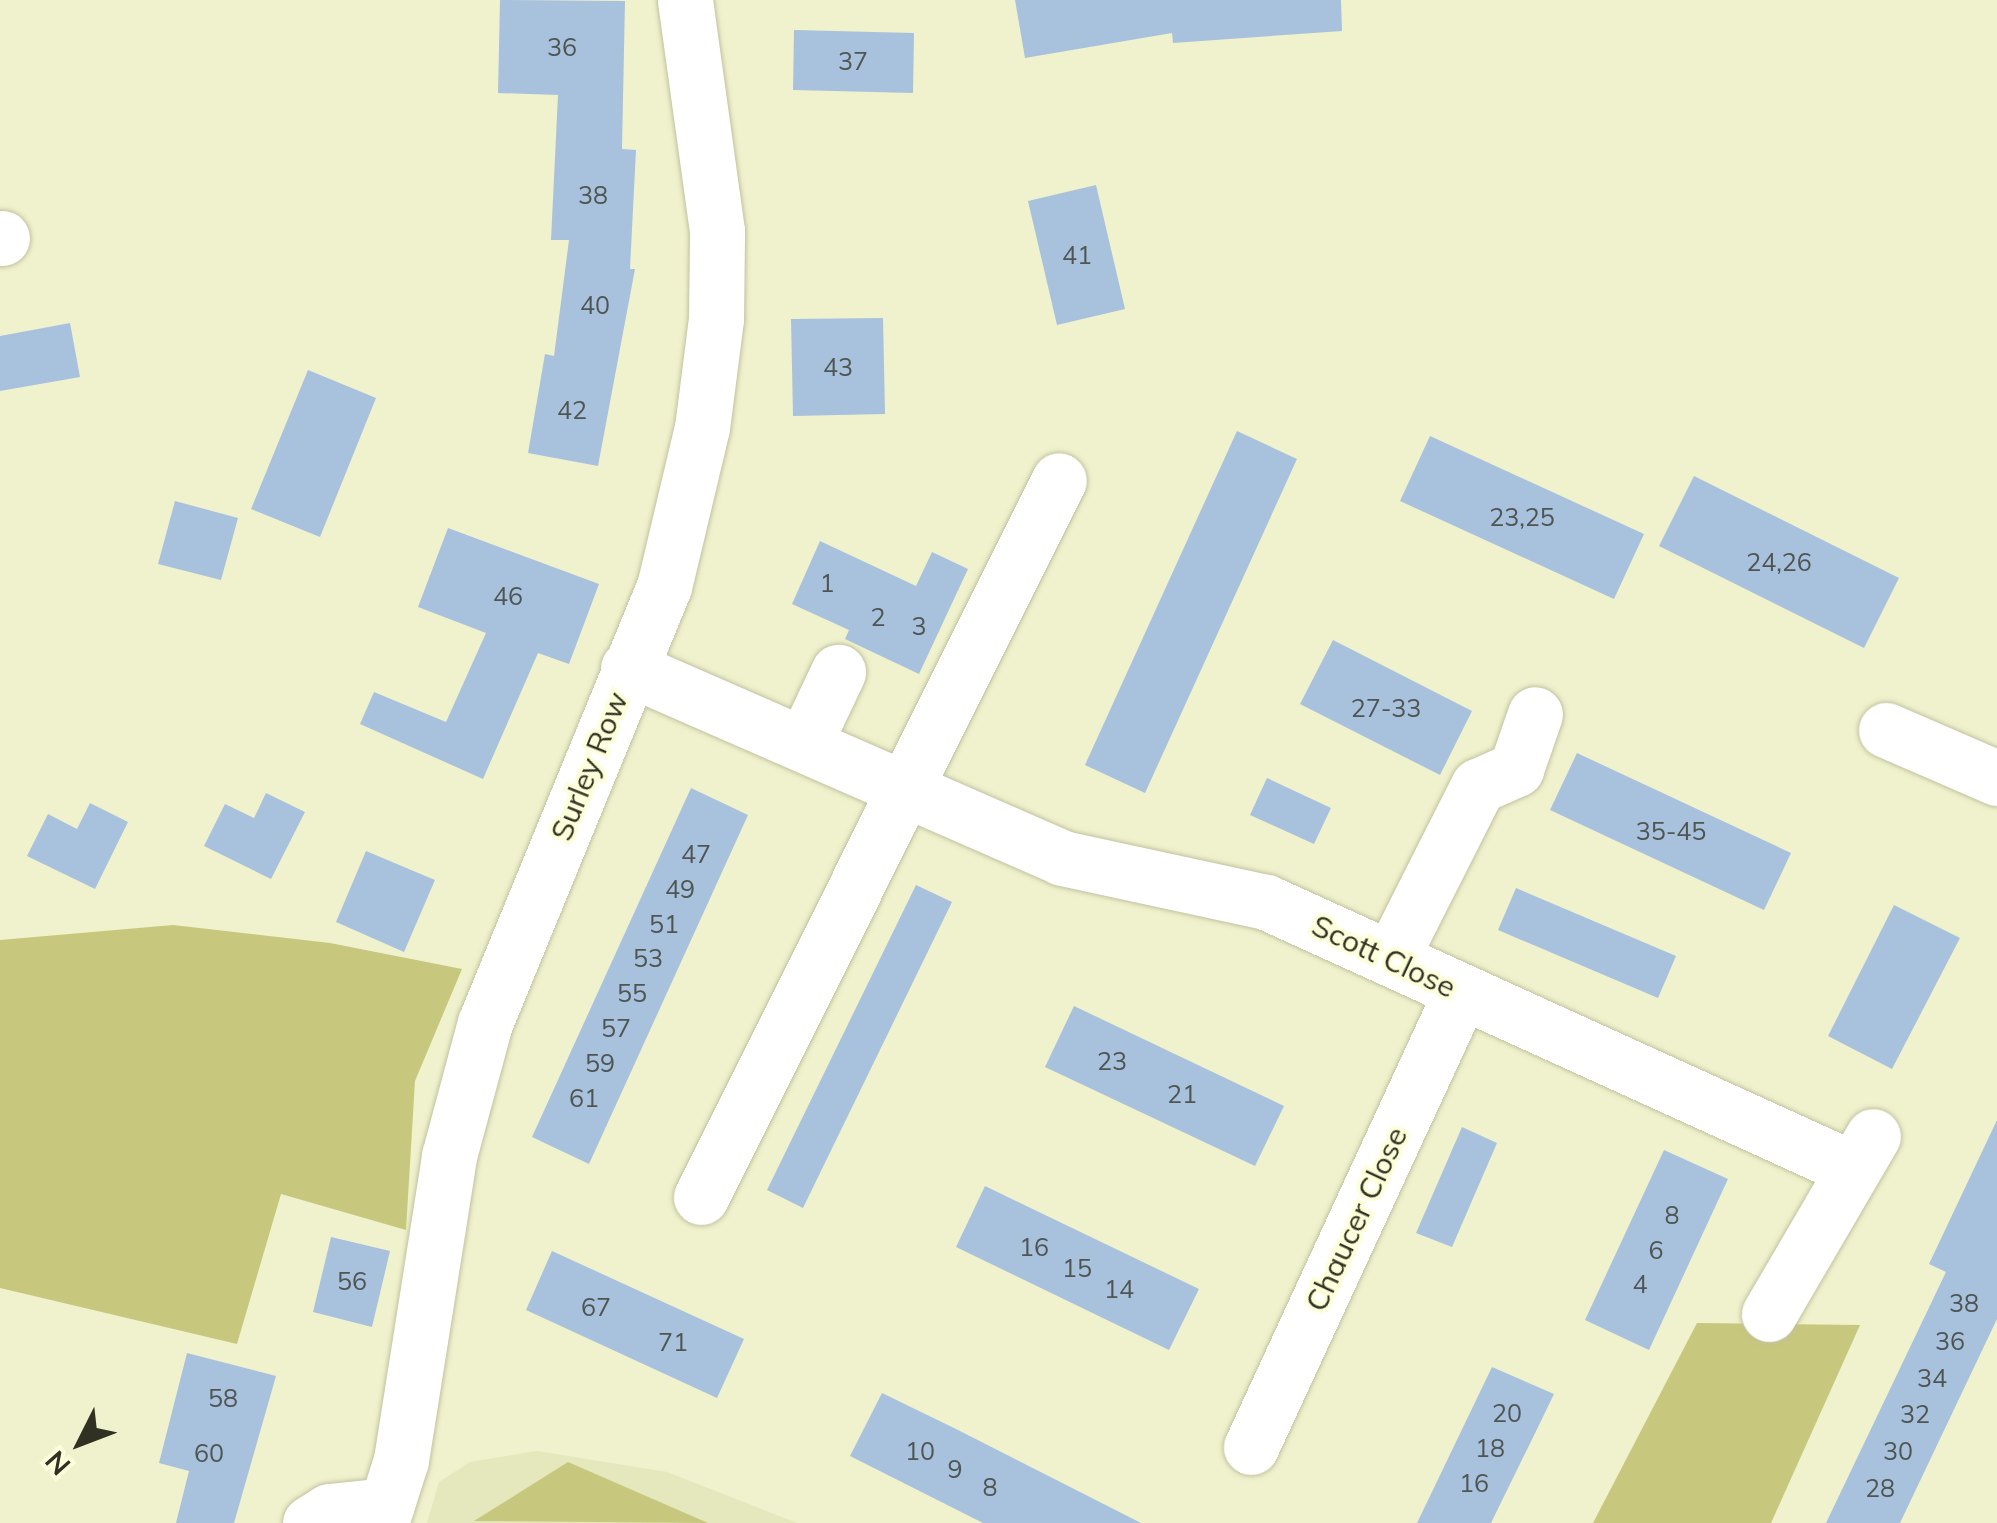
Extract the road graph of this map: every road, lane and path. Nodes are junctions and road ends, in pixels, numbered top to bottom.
1 (685, 0) edge
2 (1059, 480) dead end
3 (628, 668) junction
4 (838, 672) dead end
5 (1535, 714) dead end
6 (1886, 730) dead end
7 (804, 744) junction
8 (1997, 778) edge
9 (902, 788) junction
10 (1391, 958) junction
11 (1461, 992) junction
12 (701, 1197) dead end
13 (1769, 1314) dead end
14 (1251, 1447) dead end
15 (384, 1514) edge
16 (310, 1523) edge

1 - 3 street, Surley Row
2 - 9 street
3 - 7 street, Scott Close
3 - 15 street, Surley Row
4 - 7 street
5 - 10 street
6 - 8 street
7 - 9 street, Scott Close
9 - 10 street, Scott Close
9 - 12 street
10 - 11 street, Scott Close
11 - 13 street, Scott Close
11 - 14 street, Chaucer Close
15 - 16 street

